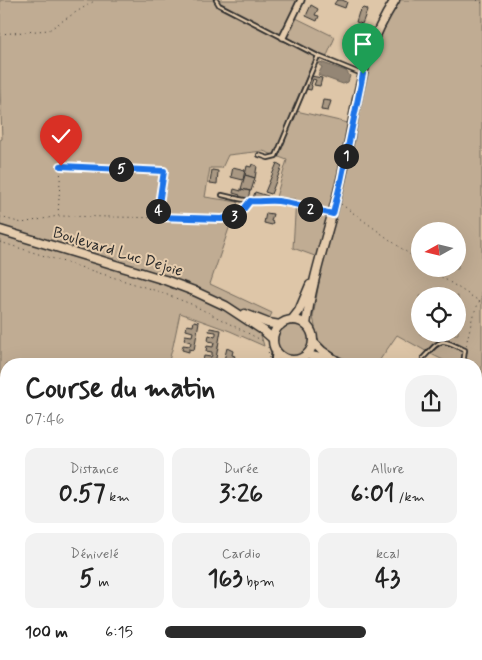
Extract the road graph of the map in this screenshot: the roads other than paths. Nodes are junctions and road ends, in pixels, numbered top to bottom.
1 (216, 0) edge
2 (301, 0) edge
3 (395, 0) edge
4 (283, 37) junction
5 (318, 56) junction
6 (363, 74) junction
7 (259, 155) dead end
8 (222, 194) dead end
9 (333, 214) junction
10 (0, 230) edge
11 (319, 262) junction
12 (226, 306) junction
13 (292, 320) junction
14 (280, 325) junction
15 (306, 325) junction
16 (271, 342) junction
17 (313, 342) junction
18 (276, 352) junction
19 (307, 355) junction
20 (274, 358) edge
21 (283, 358) edge
22 (304, 358) edge
23 (320, 358) edge
24 (332, 358) edge
25 (423, 358) dead end
26 (464, 358) edge

1 - 4 lane
2 - 4 street
3 - 6 main road
4 - 5 lane
5 - 6 lane
5 - 7 lane
6 - 9 main road
8 - 9 lane
9 - 11 main road
10 - 12 main road, Boulevard Luc Dejoie
11 - 13 main road
11 - 15 main road
12 - 14 main road, Boulevard Luc Dejoie
12 - 16 main road, Boulevard Luc Dejoie
13 - 14 main road
13 - 15 main road
14 - 16 main road
15 - 17 main road
16 - 18 main road
17 - 19 main road
17 - 24 main road
18 - 20 street
18 - 21 main road
19 - 22 main road
19 - 23 main road
25 - 26 lane

